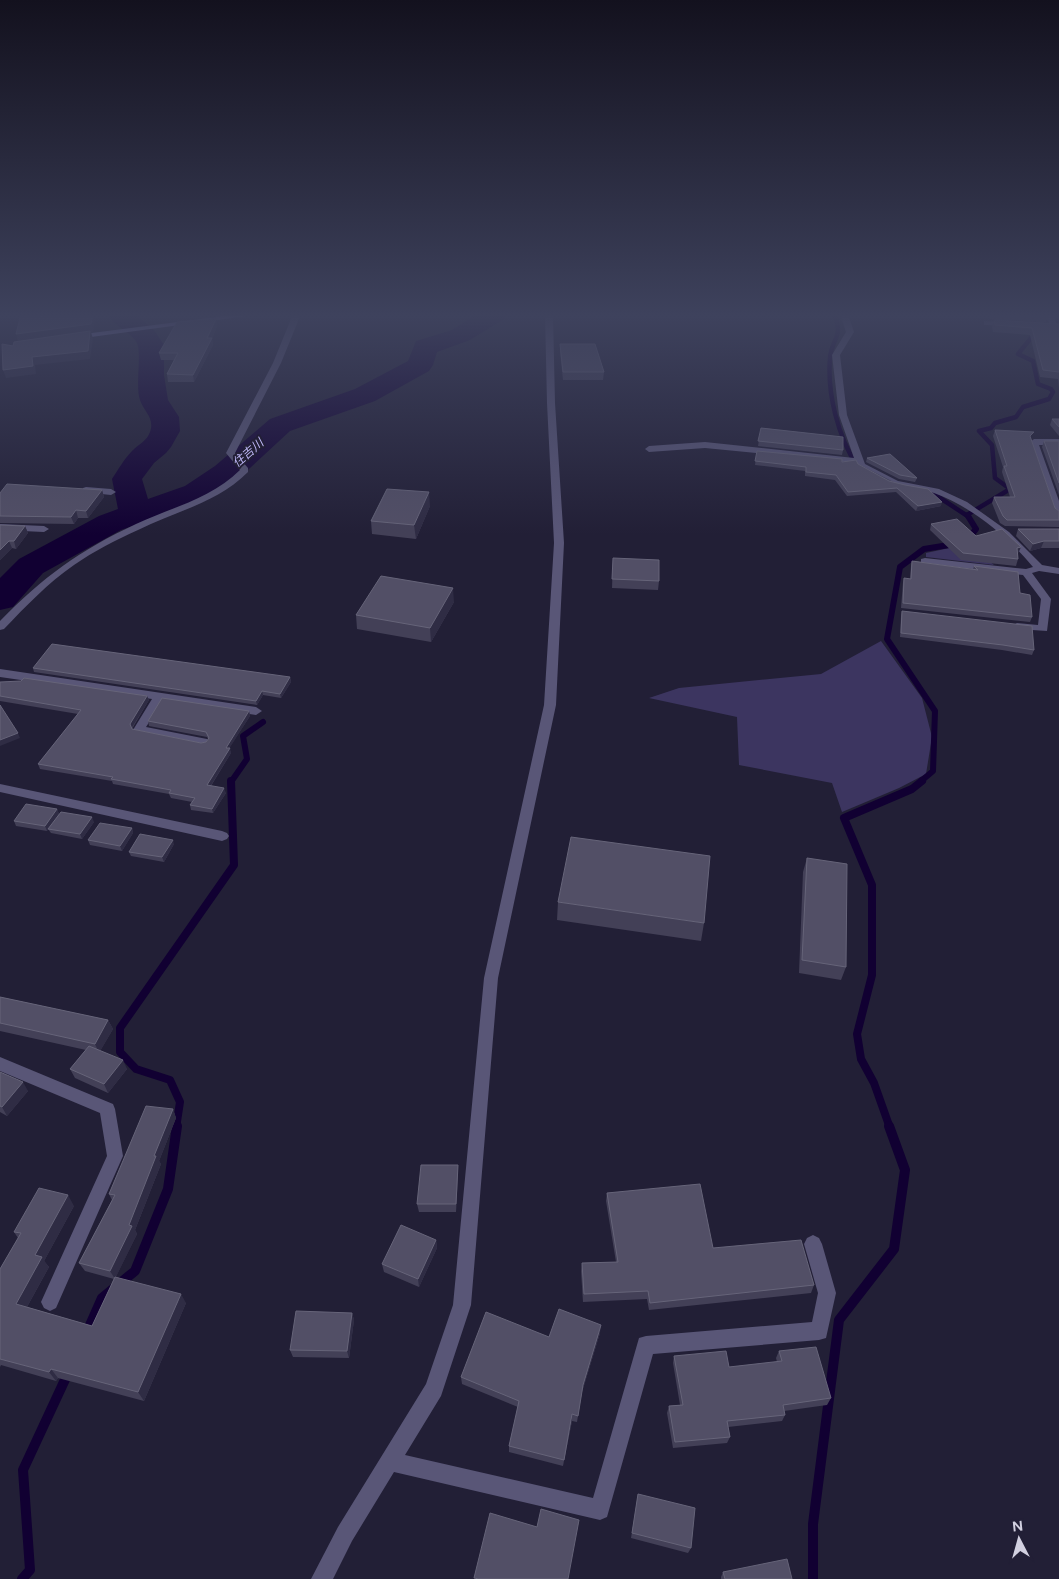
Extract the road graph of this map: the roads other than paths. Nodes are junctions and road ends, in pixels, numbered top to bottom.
1 (264, 388) edge
2 (551, 388) edge
3 (840, 388) edge
4 (1059, 442) edge
5 (649, 449) dead end
6 (859, 461) junction
7 (1049, 484) junction
8 (1059, 484) edge
9 (73, 490) edge
10 (110, 492) dead end
11 (1059, 514) edge
12 (0, 527) edge
13 (44, 529) dead end
14 (1001, 530) junction
15 (1020, 530) edge
16 (925, 561) edge
17 (1040, 568) junction
18 (1059, 571) edge
19 (1026, 572) junction
20 (1003, 624) edge
21 (0, 627) edge
22 (0, 673) edge
23 (160, 696) junction
24 (256, 711) dead end
25 (203, 742) edge
26 (0, 788) edge
27 (222, 836) dead end
28 (0, 1064) edge
29 (812, 1244) dead end
30 (50, 1302) dead end
31 (390, 1461) junction
32 (322, 1579) edge

1 - 21 street
2 - 31 street
3 - 6 street
4 - 7 street
5 - 6 street
6 - 14 street
7 - 8 street
7 - 11 street
9 - 10 street
12 - 13 street
14 - 15 street
14 - 17 street
16 - 19 street
17 - 18 street
17 - 19 street
19 - 20 street
22 - 23 street
23 - 24 street
23 - 25 street
26 - 27 street
28 - 30 street
29 - 31 street
31 - 32 street

